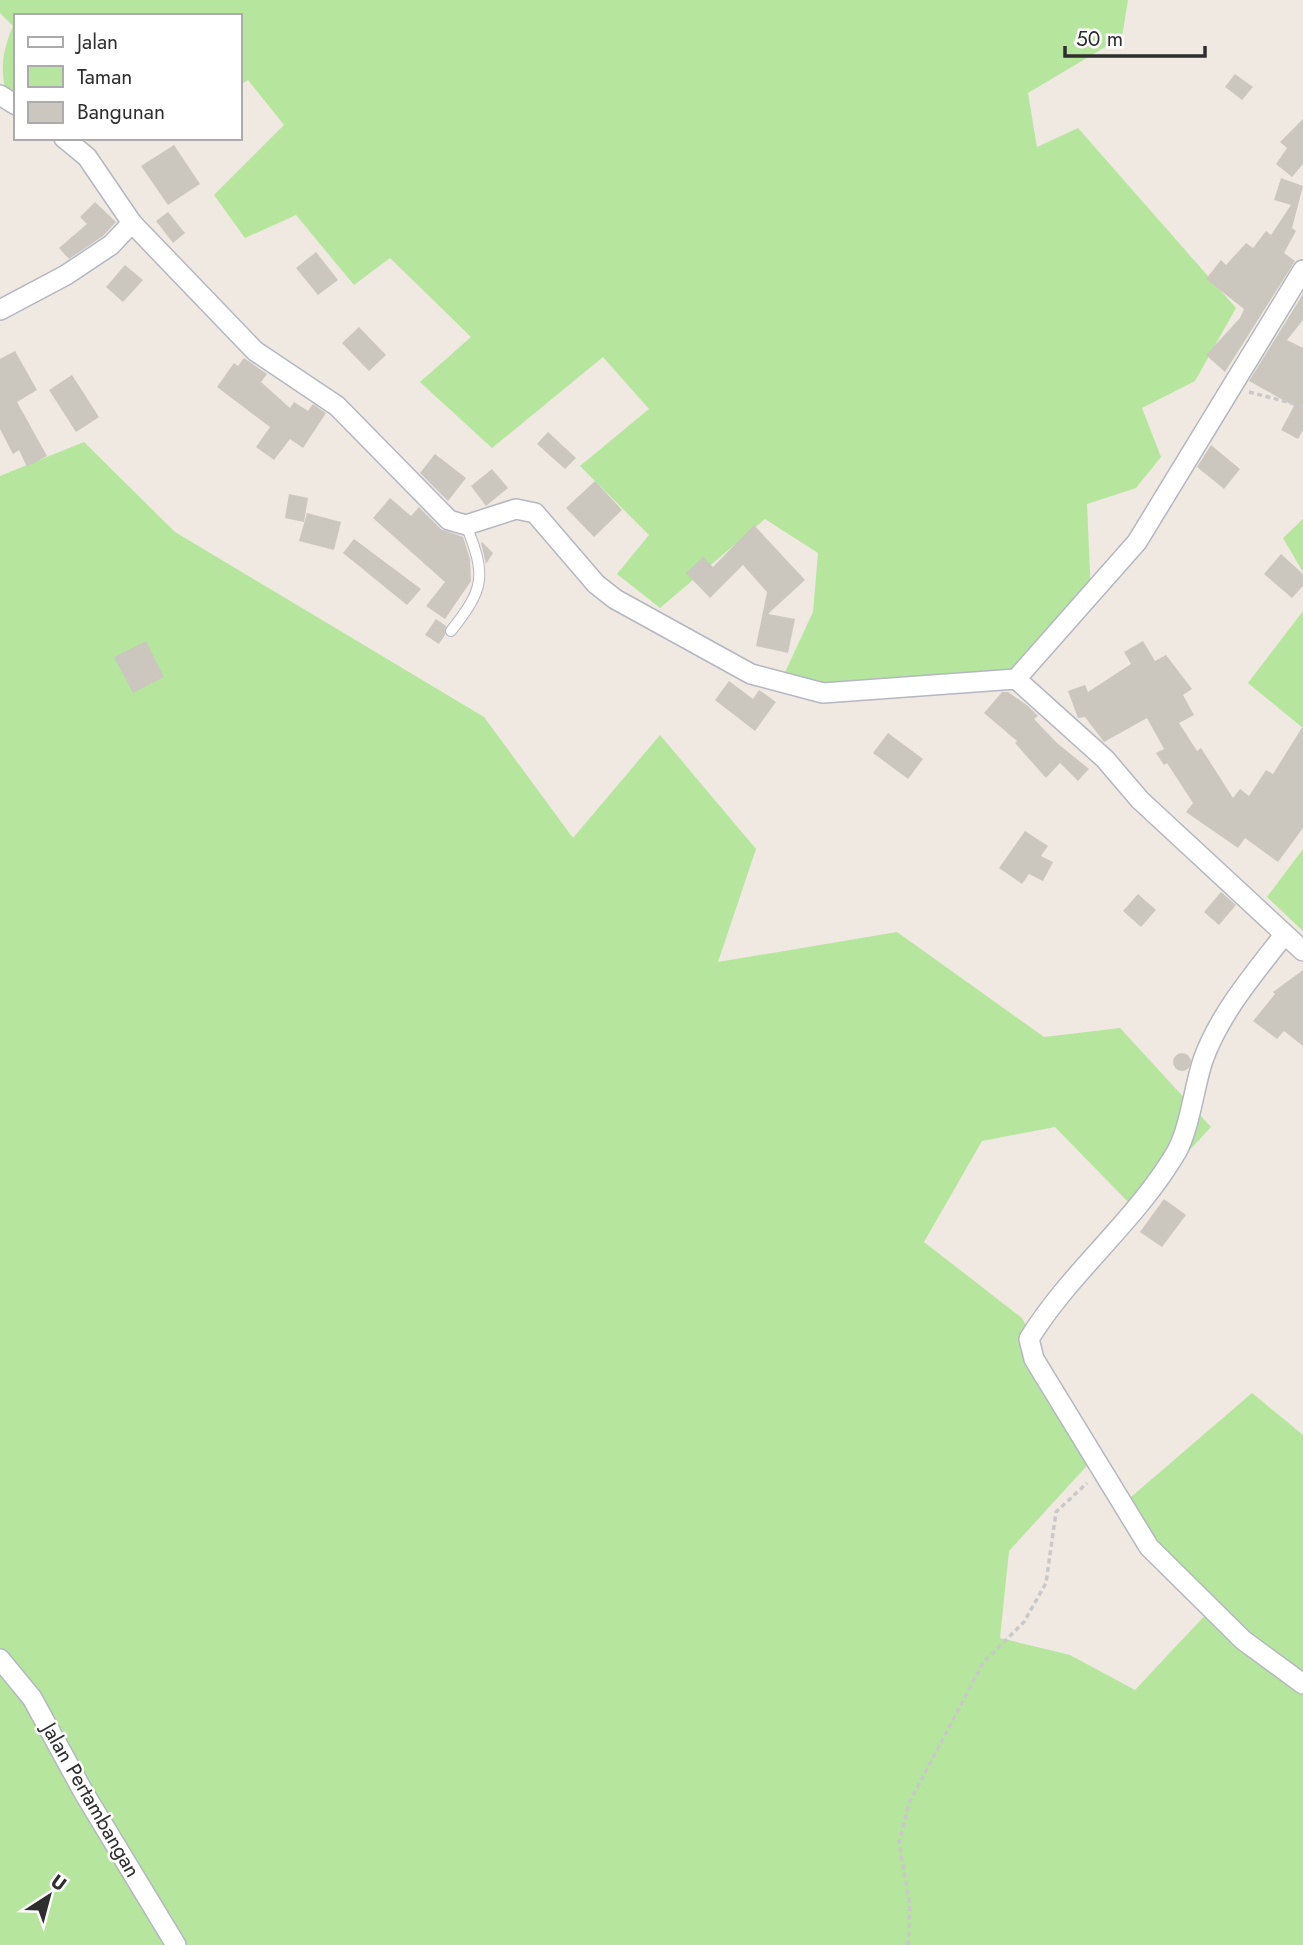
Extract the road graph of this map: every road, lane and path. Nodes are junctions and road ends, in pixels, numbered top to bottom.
1 (66, 140) edge
2 (132, 223) junction
3 (1303, 270) edge
4 (0, 310) edge
5 (1234, 388) junction
6 (1303, 406) edge
7 (466, 525) junction
8 (451, 631) dead end
9 (1016, 678) junction
10 (1284, 935) junction
11 (1303, 951) edge
12 (1104, 1472) junction
13 (0, 1659) edge
14 (1303, 1684) edge
15 (176, 1945) edge
16 (908, 1945) edge

1 - 2 street
2 - 4 street
2 - 7 street
3 - 5 street
5 - 6 path
5 - 9 street
7 - 8 lane
7 - 9 street
9 - 10 street
10 - 11 street
10 - 12 street
12 - 14 street
12 - 16 path
13 - 15 street, Jalan Pertambangan

